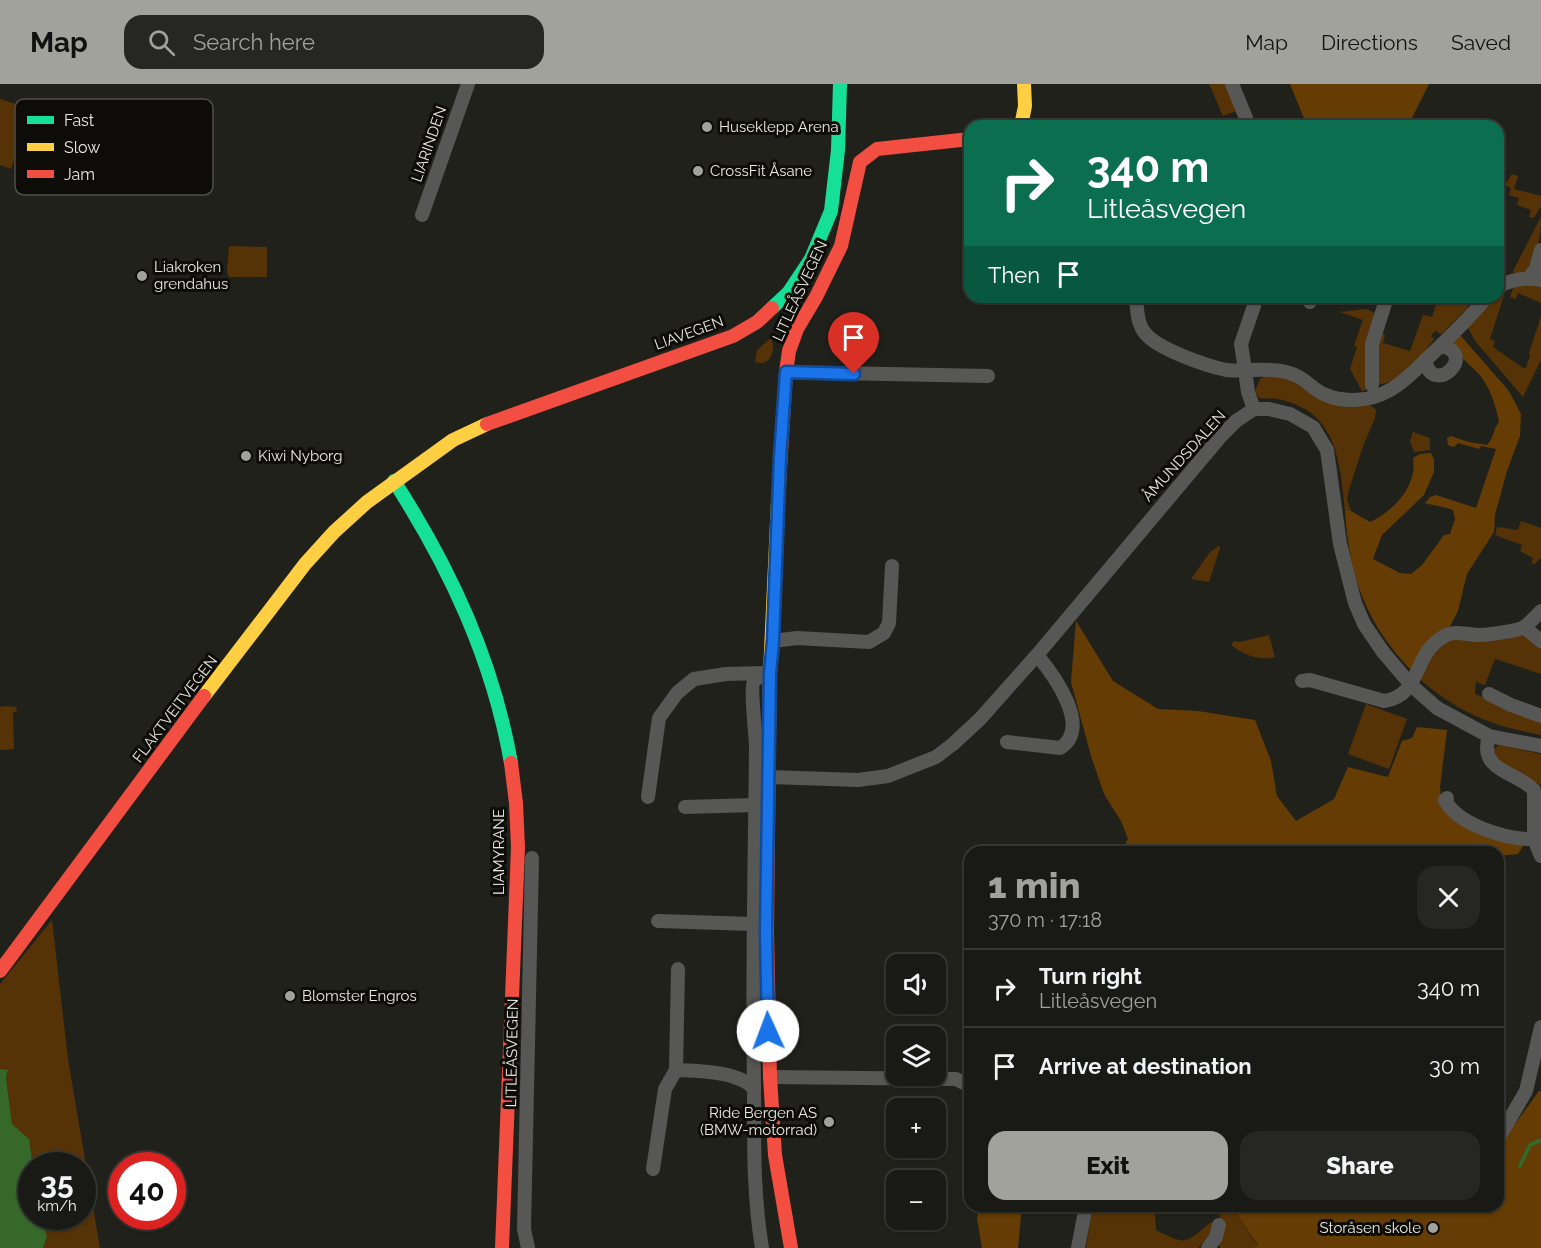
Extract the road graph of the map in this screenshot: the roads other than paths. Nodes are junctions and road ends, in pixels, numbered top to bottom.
1 (468, 84) edge
2 (840, 84) edge
3 (1024, 84) edge
4 (1232, 84) edge
5 (1246, 118) dead end
6 (1022, 120) edge
7 (964, 140) edge
8 (422, 215) dead end
9 (1541, 250) edge
10 (1535, 279) edge
11 (1504, 284) edge
12 (1137, 303) edge
13 (1255, 303) edge
14 (1385, 303) edge
15 (1482, 303) edge
16 (1441, 346) junction
17 (1425, 360) junction
18 (1245, 370) junction
19 (786, 372) junction
20 (988, 376) dead end
21 (1372, 385) dead end
22 (1254, 409) junction
23 (394, 481) junction
24 (892, 566) dead end
25 (1541, 611) edge
26 (1524, 627) junction
27 (773, 641) junction
28 (1541, 641) edge
29 (1037, 655) junction
30 (770, 673) junction
31 (1302, 681) dead end
32 (1489, 694) dead end
33 (1541, 716) edge
34 (1489, 736) junction
35 (1007, 742) dead end
36 (1541, 746) edge
37 (769, 777) junction
38 (648, 798) dead end
39 (1447, 798) dead end
40 (755, 805) junction
41 (685, 807) dead end
42 (1534, 839) junction
43 (1541, 856) edge
44 (532, 858) dead end
45 (658, 921) dead end
46 (753, 924) junction
47 (678, 969) dead end
48 (0, 971) edge
49 (1541, 1027) edge
50 (676, 1070) junction
51 (770, 1077) junction
52 (964, 1083) edge
53 (754, 1089) junction
54 (1504, 1129) edge
55 (653, 1169) dead end
56 (1085, 1212) edge
57 (1219, 1225) dead end
58 (502, 1248) edge
59 (528, 1248) edge
60 (762, 1248) edge
61 (791, 1248) edge
62 (1078, 1248) edge
63 (1208, 1248) edge

1 - 8 street, LIARINDEN
2 - 23 main road, LIAVEGEN
3 - 6 main road
4 - 5 street
7 - 19 main road, LITLEÅSVEGEN
9 - 10 street
10 - 11 street
12 - 18 street
13 - 18 street
14 - 21 street
15 - 16 street
16 - 17 street
16 - 17 street
17 - 18 street
18 - 22 street
19 - 20 street
19 - 27 main road, LITLEÅSVEGEN
22 - 29 street, ÅMUNDSDALEN
22 - 34 street, bridge
23 - 48 main road, FLAKTVEITVEGEN
23 - 58 main road, LIAMYRANE
24 - 27 street
25 - 26 street
26 - 28 street
26 - 31 street
27 - 30 main road, LITLEÅSVEGEN
29 - 35 street
29 - 37 street, ÅMUNDSDALEN
30 - 37 main road, LITLEÅSVEGEN
30 - 38 street
30 - 40 street
32 - 33 street
34 - 36 street
34 - 42 street
37 - 51 main road, LITLEÅSVEGEN
39 - 42 street
40 - 41 street
40 - 46 street
42 - 43 street
44 - 59 street, LITLEÅSVEGEN
45 - 46 street
46 - 53 street
47 - 50 street
49 - 54 street
50 - 53 street
50 - 55 street
51 - 52 street
51 - 61 main road, LITLEÅSVEGEN
53 - 60 street
56 - 62 street
57 - 63 street

